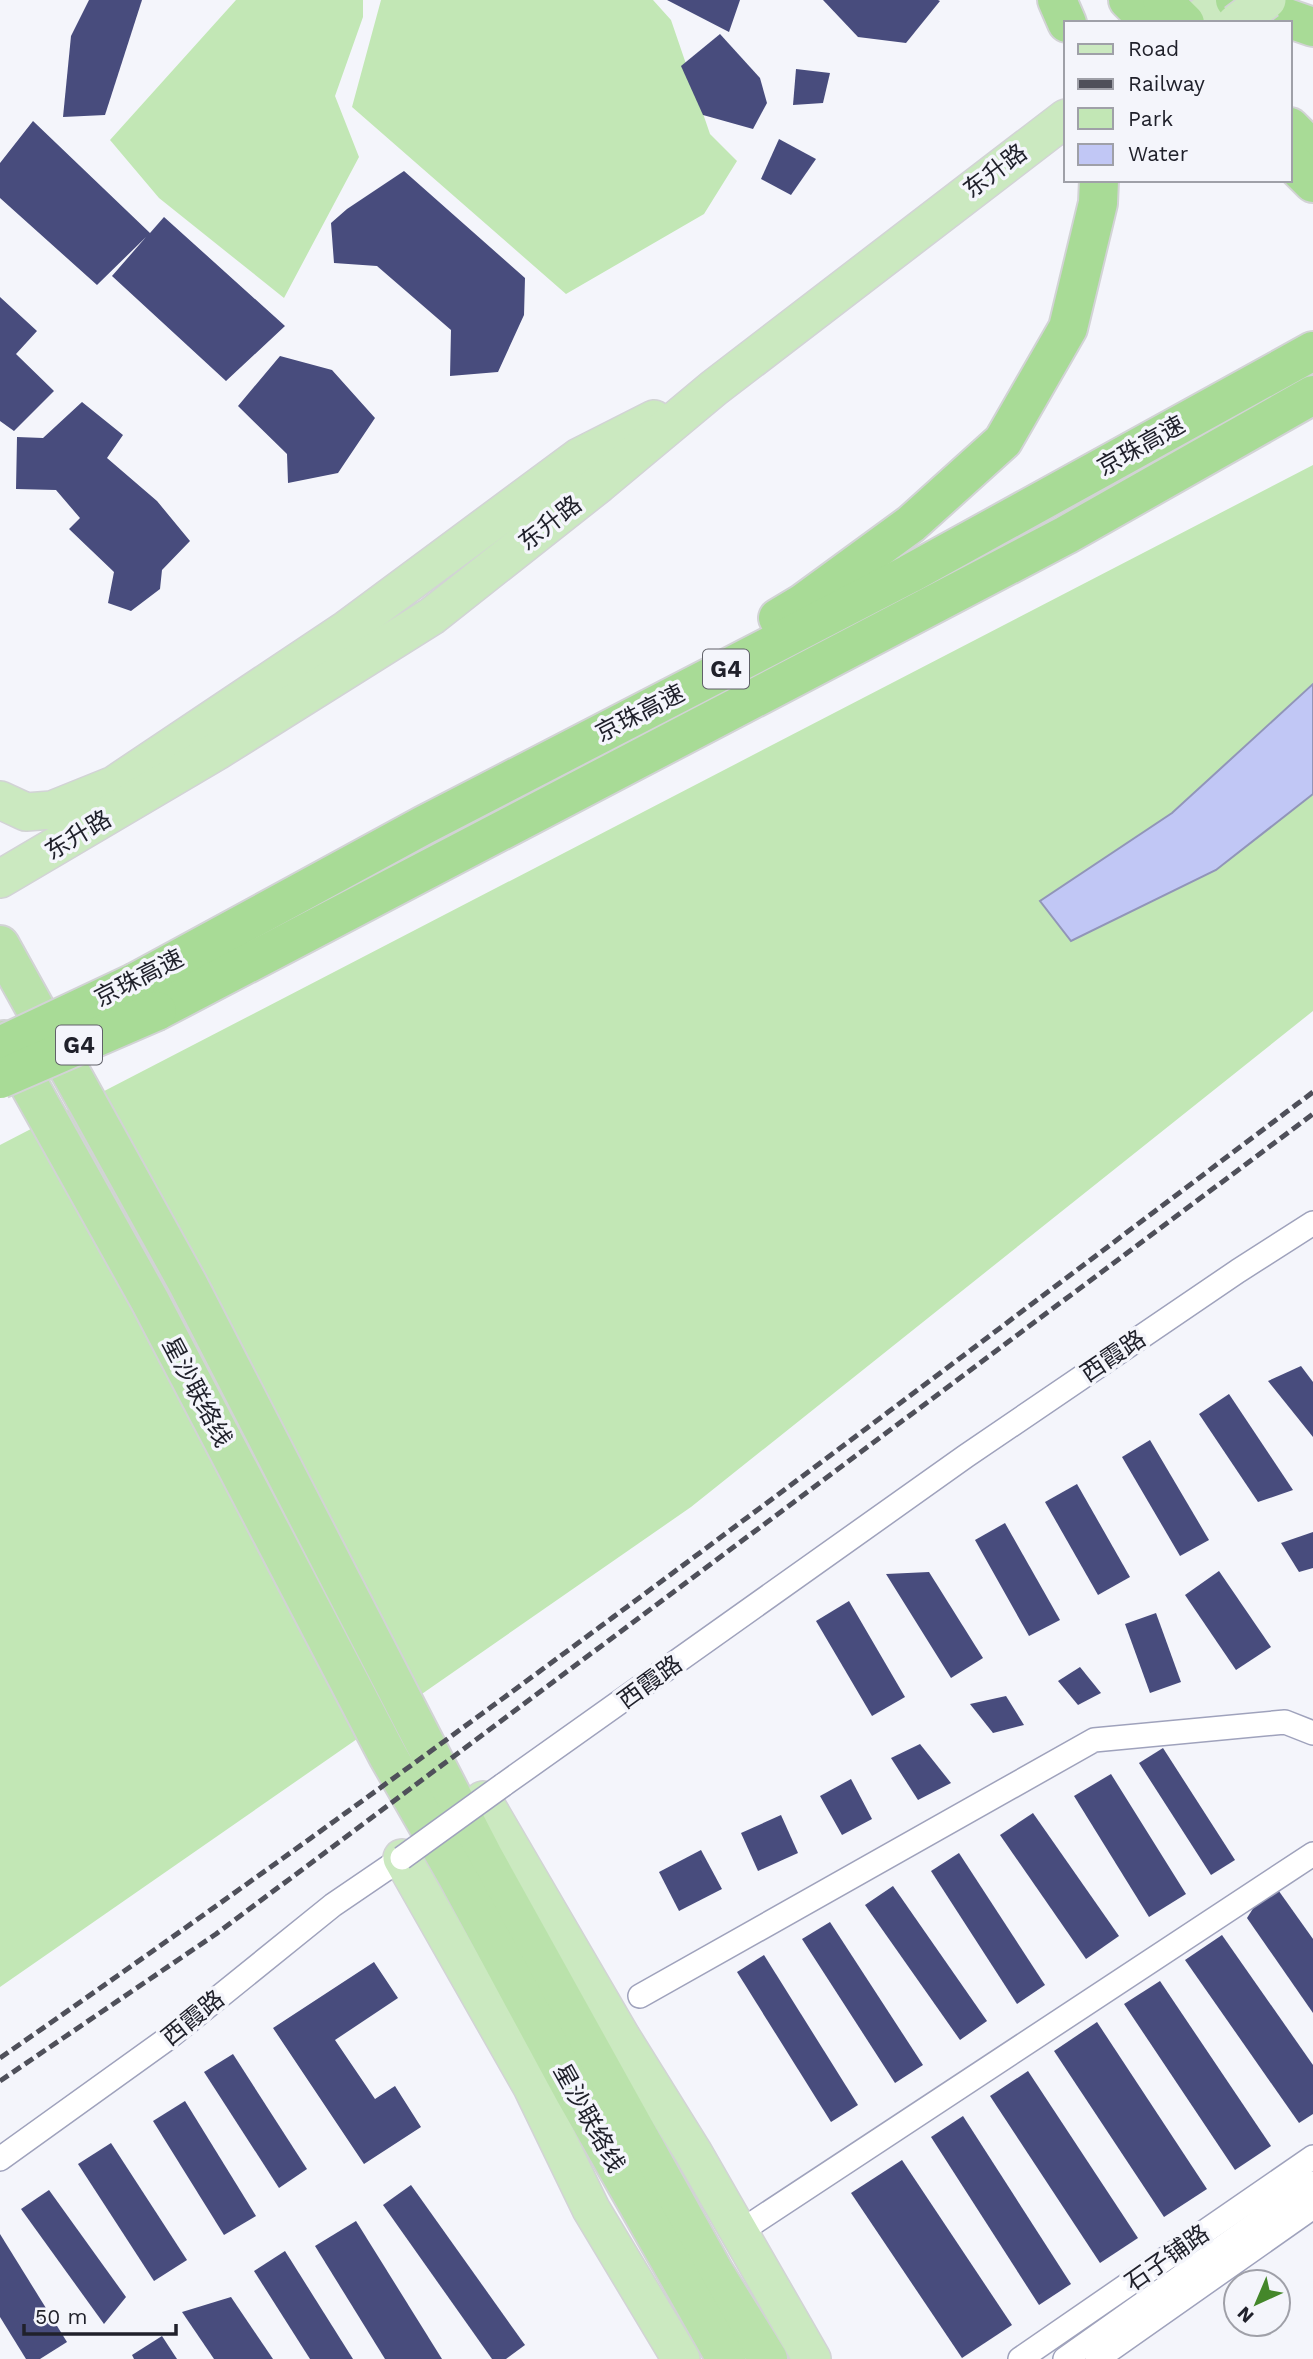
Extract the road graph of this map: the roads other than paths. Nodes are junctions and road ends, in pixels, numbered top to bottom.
1 (1057, 0) edge
2 (1128, 0) edge
3 (1162, 0) edge
4 (1225, 0) edge
5 (1234, 0) edge
6 (1267, 0) edge
7 (1066, 21) edge
8 (1149, 21) edge
9 (1183, 21) edge
10 (1197, 21) edge
11 (1239, 21) edge
12 (1313, 27) edge
13 (1064, 119) edge
14 (1292, 130) edge
15 (1064, 147) edge
16 (1313, 150) edge
17 (1292, 162) edge
18 (1006, 176) junction
19 (1099, 182) edge
20 (1313, 183) edge
21 (1313, 351) edge
22 (714, 388) junction
23 (1313, 394) edge
24 (1313, 413) edge
25 (1066, 535) junction
26 (0, 800) edge
27 (424, 825) junction
28 (49, 863) junction
29 (0, 879) edge
30 (0, 901) edge
31 (0, 945) edge
32 (147, 996) junction
33 (0, 1032) edge
34 (0, 1046) edge
35 (0, 1079) edge
36 (1313, 1223) edge
37 (1313, 1733) edge
38 (493, 1792) junction
39 (1313, 1854) edge
40 (402, 1858) junction
41 (640, 1996) dead end
42 (1313, 2157) edge
43 (0, 2160) edge
44 (1313, 2183) edge
45 (1313, 2207) edge
46 (738, 2233) junction
47 (681, 2359) edge
48 (726, 2359) edge
49 (768, 2359) edge
50 (812, 2359) edge
51 (1020, 2359) edge
52 (1065, 2359) edge
53 (1097, 2359) edge

1 - 7 highway
2 - 8 highway
3 - 9 highway
4 - 10 main road
5 - 12 highway
6 - 11 main road, bridge
13 - 18 main road, 东升路
14 - 16 highway
15 - 18 main road, 东升路
17 - 20 highway
18 - 22 main road, 东升路
18 - 28 main road, 东升路
19 - 27 highway
21 - 27 highway, 京珠高速 / G4
22 - 26 main road
22 - 28 main road, 东升路
23 - 25 highway, 京珠高速 / G4
24 - 25 highway
25 - 32 highway, 京珠高速 / G4
27 - 32 highway, 京珠高速 / G4
28 - 29 main road, 东升路
28 - 30 main road, 东升路
31 - 49 highway
32 - 34 highway, 京珠高速 / G4, bridge
32 - 35 highway, 京珠高速 / G4, bridge
33 - 48 highway, 星沙联络线
36 - 38 street, 西霞路
37 - 41 street
38 - 40 street, 西霞路, bridge
38 - 46 main road
39 - 46 street
40 - 43 street, 西霞路
40 - 47 main road
42 - 51 street, 石子铺路
44 - 52 street, 石子铺路
45 - 53 street, 石子铺路
46 - 50 main road

